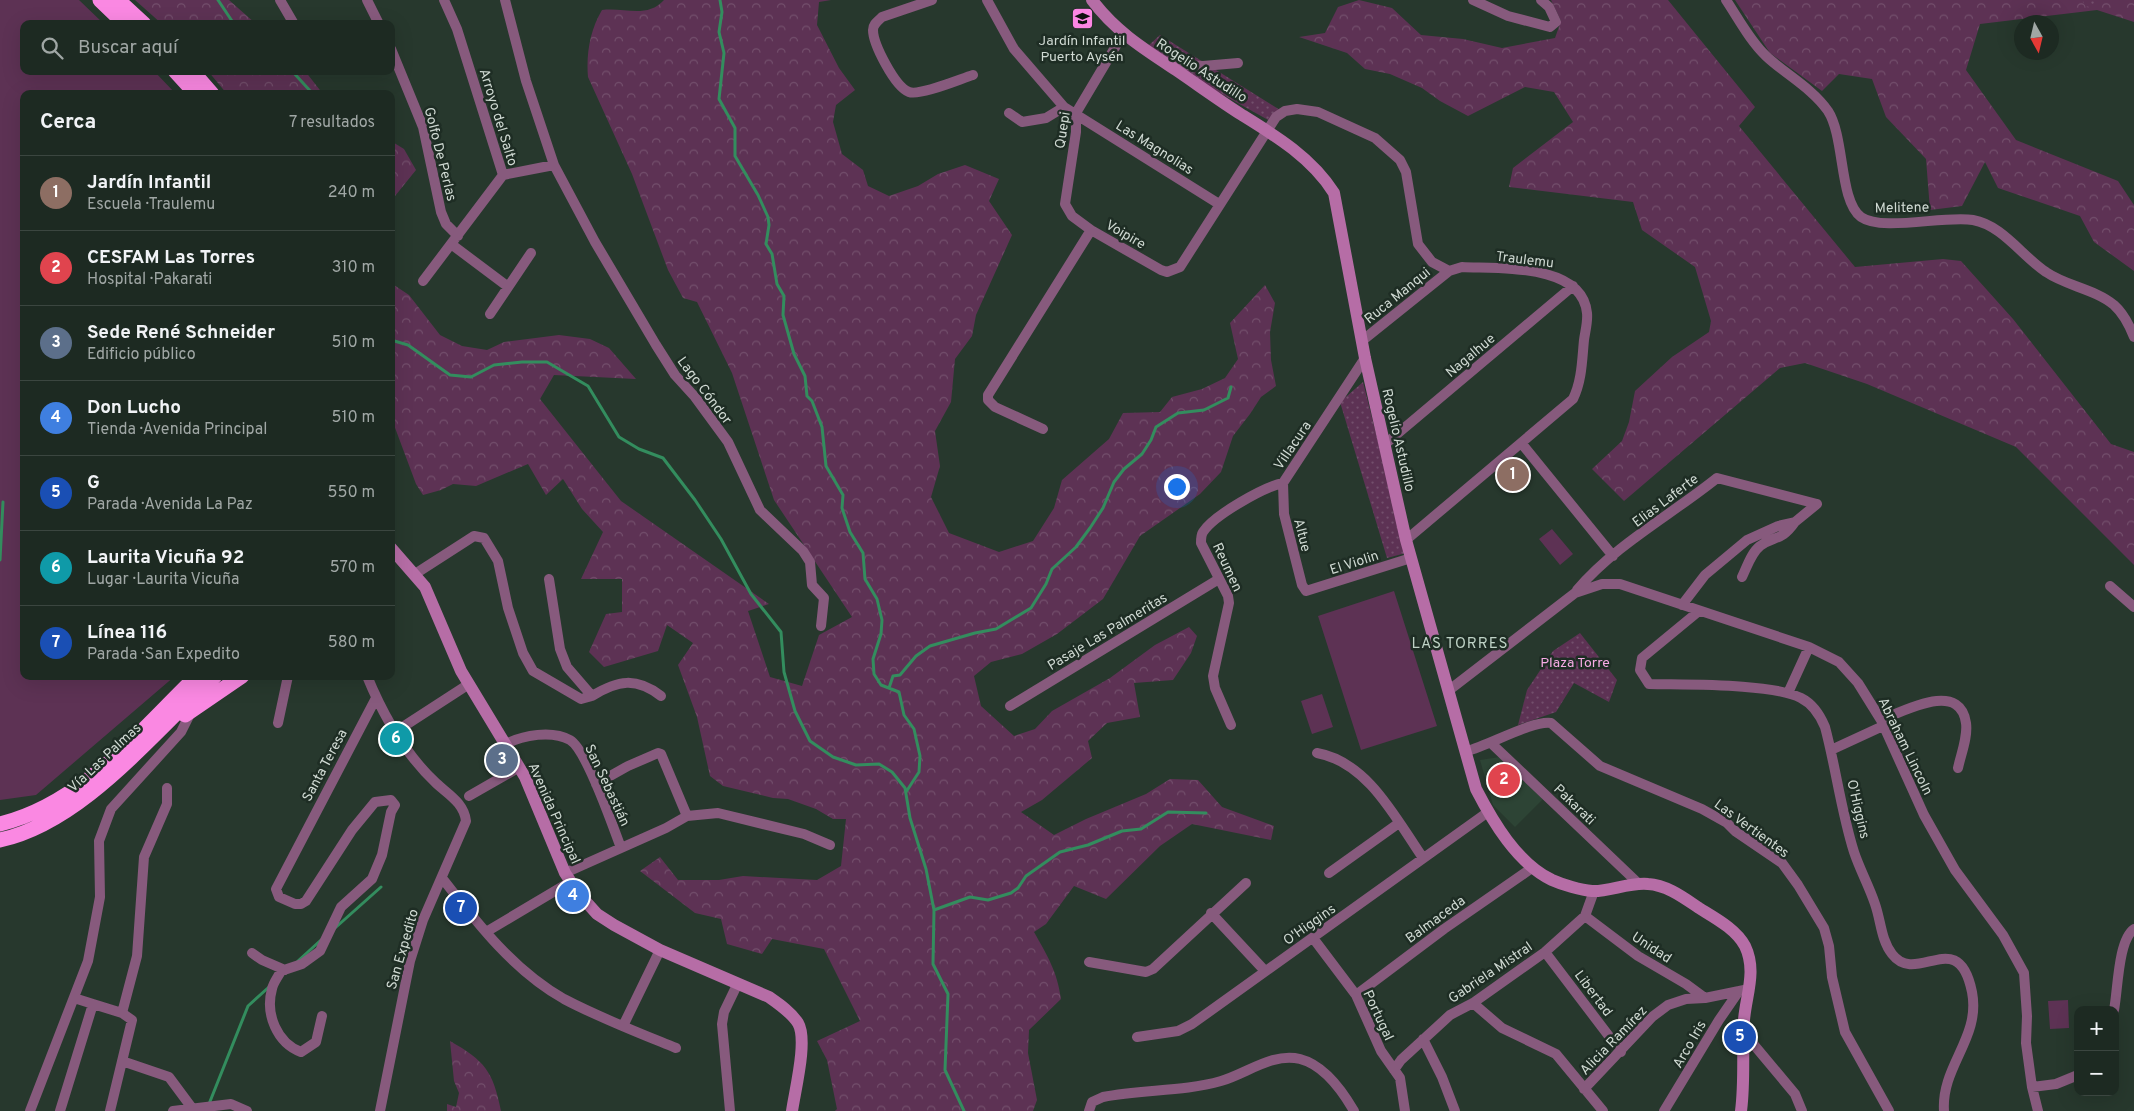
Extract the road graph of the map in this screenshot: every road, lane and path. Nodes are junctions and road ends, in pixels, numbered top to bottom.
1 (100, 0) edge
2 (118, 0) edge
3 (280, 0) edge
4 (367, 0) edge
5 (444, 0) edge
6 (505, 0) edge
7 (932, 0) edge
8 (987, 0) edge
9 (1092, 0) edge
10 (1474, 0) edge
11 (1541, 0) edge
12 (1726, 0) edge
13 (121, 20) edge
14 (140, 20) edge
15 (292, 20) edge
16 (377, 20) edge
17 (1123, 34) junction
18 (395, 59) edge
19 (1238, 63) dead end
20 (1166, 64) junction
21 (179, 75) edge
22 (195, 75) edge
23 (973, 75) dead end
24 (192, 90) edge
25 (209, 90) edge
26 (1064, 107) junction
27 (1009, 113) dead end
28 (1076, 113) junction
29 (1267, 130) junction
30 (554, 166) junction
31 (503, 175) junction
32 (1219, 204) junction
33 (1091, 230) junction
34 (458, 236) junction
35 (451, 244) junction
36 (531, 253) dead end
37 (1449, 271) junction
38 (424, 282) dead end
39 (508, 286) junction
40 (1573, 286) junction
41 (490, 314) dead end
42 (2134, 336) edge
43 (1363, 340) junction
44 (1365, 358) junction
45 (1043, 429) dead end
46 (1522, 444) junction
47 (1384, 446) junction
48 (1283, 483) junction
49 (1795, 522) junction
50 (1406, 540) junction
51 (1201, 543) joint
52 (395, 552) edge
53 (1613, 556) junction
54 (1411, 558) junction
55 (415, 574) junction
56 (1742, 577) dead end
57 (548, 579) dead end
58 (1219, 579) junction
59 (2110, 586) dead end
60 (1306, 591) joint
61 (1575, 593) junction
62 (1682, 605) junction
63 (2134, 607) edge
64 (1699, 611) junction
65 (821, 626) dead end
66 (1809, 647) junction
67 (193, 680) edge
68 (211, 680) edge
69 (236, 680) edge
70 (287, 680) edge
71 (369, 680) edge
72 (469, 684) junction
73 (1448, 691) junction
74 (1788, 693) junction
75 (592, 696) junction
76 (661, 696) dead end
77 (376, 698) junction
78 (1010, 706) dead end
79 (193, 709) junction
80 (278, 723) dead end
81 (1882, 723) junction
82 (1231, 725) dead end
83 (395, 732) junction
84 (506, 744) junction
85 (1492, 744) junction
86 (1831, 750) junction
87 (1466, 751) junction
88 (1317, 754) dead end
89 (127, 761) junction
90 (518, 768) junction
91 (1958, 768) dead end
92 (596, 784) junction
93 (168, 788) dead end
94 (470, 796) dead end
95 (1488, 812) junction
96 (687, 816) junction
97 (1399, 822) junction
98 (0, 824) edge
99 (0, 840) edge
100 (830, 845) dead end
101 (621, 848) junction
102 (1423, 858) junction
103 (1532, 868) junction
104 (1330, 873) dead end
105 (568, 877) junction
106 (442, 878) junction
107 (1246, 883) dead end
108 (1639, 884) junction
109 (1594, 891) junction
110 (1211, 913) junction
111 (1585, 916) junction
112 (2134, 929) edge
113 (486, 932) junction
114 (1314, 938) junction
115 (660, 950) junction
116 (1545, 952) junction
117 (252, 953) dead end
118 (1089, 962) dead end
119 (285, 970) junction
120 (1265, 971) junction
121 (737, 985) junction
122 (1744, 990) junction
123 (1356, 995) junction
124 (74, 998) junction
125 (1705, 998) junction
126 (1473, 1003) junction
127 (93, 1004) junction
128 (2115, 1006) edge
129 (122, 1012) junction
130 (322, 1016) dead end
131 (623, 1026) junction
132 (1744, 1033) junction
133 (1137, 1037) dead end
134 (1423, 1039) junction
135 (676, 1048) dead end
136 (1621, 1052) junction
137 (122, 1061) junction
138 (1394, 1070) junction
139 (2074, 1077) edge
140 (2032, 1087) junction
141 (1584, 1089) junction
142 (192, 1108) junction
143 (30, 1111) edge
144 (60, 1111) edge
145 (110, 1111) edge
146 (174, 1111) edge
147 (247, 1111) edge
148 (380, 1111) edge
149 (730, 1111) edge
150 (792, 1111) edge
151 (1089, 1111) edge
152 (1354, 1111) edge
153 (1406, 1111) edge
154 (1455, 1111) edge
155 (1603, 1111) edge
156 (1664, 1111) edge
157 (1741, 1111) edge
158 (1802, 1111) edge
159 (1889, 1111) edge
160 (1944, 1111) edge
161 (2038, 1111) edge

1 - 13 highway
2 - 14 highway
3 - 15 street
4 - 16 street
5 - 31 street, Arroyo del Salto
6 - 30 street, Lago Cóndor
7 - 23 street
8 - 26 street
9 - 17 street, Rogelio Astudillo
10 - 11 street
12 - 42 street, Melitene
17 - 20 street, Rogelio Astudillo
17 - 28 street, Quepi
18 - 34 street, Golfo De Perlas
19 - 20 street
20 - 29 street, Rogelio Astudillo
21 - 24 highway
22 - 25 highway
26 - 27 street
26 - 28 street, Las Magnolias
28 - 32 street, Las Magnolias
28 - 33 street, Quepi
29 - 32 street, Voipire
29 - 37 street
29 - 43 street, Rogelio Astudillo
30 - 31 street
30 - 65 street, Lago Cóndor
31 - 34 street, Arroyo del Salto
32 - 33 street, Voipire
33 - 45 street, Voipire
34 - 35 street, Arroyo del Salto
35 - 38 street, Arroyo del Salto
35 - 39 street
36 - 39 street
37 - 40 street, Traulemu
37 - 43 street, Ruca Manqui
39 - 41 street
40 - 46 street
40 - 47 street, Nagalhue
43 - 44 street, Rogelio Astudillo
44 - 47 street, Rogelio Astudillo
44 - 48 street, Villacura
46 - 50 street
46 - 53 street
47 - 50 street, Rogelio Astudillo
48 - 51 street, Villacura
48 - 60 street, Altue
49 - 53 street, Elias Laferte
49 - 56 street
49 - 62 street
50 - 54 street, Rogelio Astudillo
51 - 58 street, Reumen
52 - 55 street, Avenida Principal
53 - 61 street, Elias Laferte
54 - 60 street, El Violin
54 - 73 street, Rogelio Astudillo
55 - 72 street, Avenida Principal
55 - 75 street
57 - 75 street
58 - 78 street, Pasaje Las Palmeritas
58 - 82 street, Reumen
59 - 63 street
61 - 62 street, Abraham Lincoln
61 - 73 street, Abraham Lincoln
62 - 64 street, Abraham Lincoln
64 - 66 street, Abraham Lincoln
64 - 74 street, O'Higgins
66 - 74 street
66 - 81 street, Abraham Lincoln
67 - 98 highway, Vía Las Palmas
68 - 89 highway, Vía Las Palmas
69 - 79 highway
70 - 80 street
71 - 77 street
72 - 83 street
72 - 84 street, Avenida Principal
73 - 87 street, Rogelio Astudillo
74 - 86 street, O'Higgins
75 - 76 street
77 - 83 street
77 - 119 street, Santa Teresa
79 - 89 highway
79 - 124 street
81 - 86 street
81 - 91 street
81 - 140 street, Abraham Lincoln
83 - 106 street, San Expedito
84 - 90 street, Avenida Principal
84 - 92 street, San Sebastián
85 - 87 street, Las Vertientes
85 - 108 street, Pakarati
85 - 159 street, Las Vertientes
86 - 160 street, O'Higgins
87 - 95 street, Rogelio Astudillo
88 - 97 street
89 - 99 highway, Vía Las Palmas
90 - 94 street
90 - 105 street, Avenida Principal
92 - 96 street
92 - 101 street, San Sebastián
93 - 129 street
95 - 102 street, O'Higgins
95 - 103 street, Rogelio Astudillo
96 - 100 street
96 - 101 street
97 - 102 street
97 - 104 street
101 - 105 street
102 - 114 street, O'Higgins
103 - 109 street, Rogelio Astudillo
103 - 123 street, Balmaceda
105 - 113 street
105 - 115 street, Avenida Principal
106 - 113 street
106 - 148 street, San Expedito
107 - 110 street
108 - 109 street, Rogelio Astudillo
108 - 122 street, Rogelio Astudillo
109 - 111 street, Gabriela Mistral
110 - 118 street
110 - 120 street
111 - 116 street, Gabriela Mistral
111 - 125 street, Unidad
112 - 128 street
113 - 131 street
114 - 120 street, O'Higgins
114 - 123 street, Portugal
115 - 121 street, Avenida Principal
115 - 131 street
116 - 126 street, Gabriela Mistral
116 - 136 street, Libertad
117 - 119 street
119 - 130 street
120 - 133 street, O'Higgins
121 - 149 street
121 - 150 street, Avenida Principal
122 - 125 street, Alicia Ramírez
122 - 132 street, Rogelio Astudillo
122 - 156 street, Arco Iris
123 - 138 street, Portugal
124 - 127 street
124 - 143 street
125 - 136 street, Alicia Ramírez
126 - 134 street, Gabriela Mistral
126 - 141 street
127 - 129 street
127 - 144 street
129 - 137 street
131 - 135 street
132 - 157 street, Rogelio Astudillo
132 - 158 street
134 - 138 street, Gabriela Mistral
134 - 154 street
136 - 141 street, Alicia Ramírez
137 - 142 street
137 - 145 street
138 - 153 street, Portugal
139 - 140 street
140 - 161 street, Abraham Lincoln
141 - 155 street
142 - 146 street
142 - 147 street
151 - 152 street

